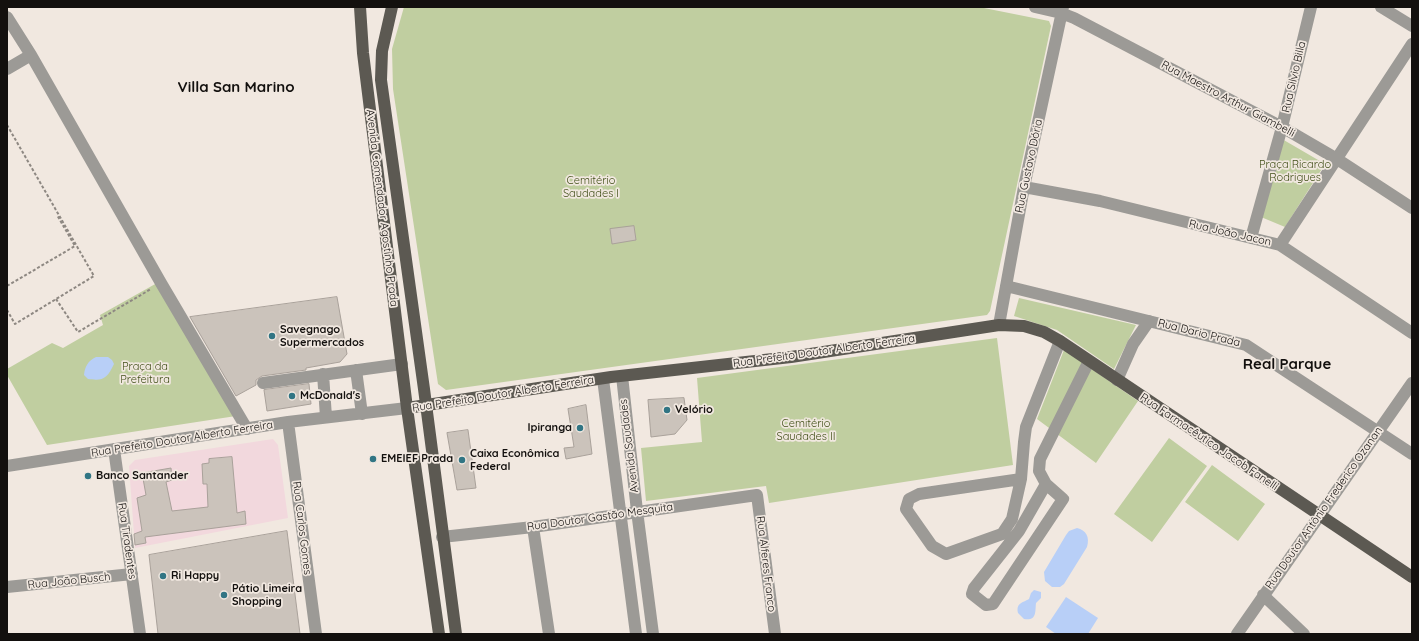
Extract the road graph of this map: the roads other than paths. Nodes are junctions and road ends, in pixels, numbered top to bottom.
1 (360, 7) edge
2 (392, 7) edge
3 (1035, 7) edge
4 (1311, 7) edge
5 (1381, 7) edge
6 (1062, 10) edge
7 (7, 17) edge
8 (1412, 26) edge
9 (1412, 44) edge
10 (31, 55) junction
11 (7, 69) edge
12 (1282, 127) junction
13 (1338, 159) junction
14 (1024, 187) junction
15 (1412, 208) edge
16 (1251, 238) junction
17 (1280, 245) junction
18 (1006, 286) junction
19 (1149, 321) junction
20 (999, 325) junction
21 (1412, 333) edge
22 (1060, 341) junction
23 (1089, 360) junction
24 (402, 364) junction
25 (356, 370) junction
26 (323, 374) junction
27 (622, 376) junction
28 (603, 379) junction
29 (1116, 380) junction
30 (263, 383) dead end
31 (1412, 383) edge
32 (426, 405) junction
33 (407, 408) junction
34 (362, 414) junction
35 (326, 418) junction
36 (288, 422) junction
37 (247, 430) junction
38 (1379, 431) junction
39 (114, 449) junction
40 (1412, 454) edge
41 (7, 466) edge
42 (1021, 479) junction
43 (1046, 484) junction
44 (757, 495) joint
45 (637, 511) junction
46 (620, 514) junction
47 (1319, 516) junction
48 (533, 527) junction
49 (442, 537) junction
50 (132, 574) junction
51 (1412, 577) edge
52 (7, 587) edge
53 (1263, 595) junction
54 (140, 634) edge
55 (316, 634) edge
56 (439, 634) edge
57 (456, 634) edge
58 (549, 634) edge
59 (636, 634) edge
60 (653, 634) edge
61 (775, 634) edge
62 (1237, 634) edge
63 (1304, 634) edge

1 - 24 main road, Avenida Comendador Agostinho Prada
2 - 32 main road, Avenida Comendador Agostinho Prada
3 - 6 street, Rua Maestro Arthur Giambelli
4 - 12 street, Rua Silvio Billa
5 - 8 street
6 - 12 street, Rua Maestro Arthur Giambelli
6 - 14 street, Rua Gustavo Dória
7 - 10 street
9 - 13 street
10 - 11 street
10 - 37 street
12 - 13 street, Rua Maestro Arthur Giambelli
12 - 16 street, Rua Silvio Billa
13 - 15 street, Rua Maestro Arthur Giambelli
13 - 17 street
14 - 16 street, Rua João Jacon
14 - 18 street, Rua Gustavo Dória
16 - 17 street, Rua João Jacon
17 - 21 street, Rua João Jacon
18 - 19 street, Rua Dario Prada
18 - 20 street, Rua Gustavo Dória
19 - 29 street
19 - 38 street, Rua Dario Prada
20 - 22 main road, Rua Farmacêutico Jacob Fanelli
20 - 27 main road, Rua Prefeito Doutor Alberto Ferreira
22 - 23 main road, Rua Farmacêutico Jacob Fanelli
22 - 42 street
23 - 29 main road, Rua Farmacêutico Jacob Fanelli
23 - 43 street
24 - 25 street
24 - 33 main road, Avenida Comendador Agostinho Prada
25 - 26 street
25 - 34 street
26 - 30 street
26 - 35 street
27 - 28 main road, Rua Prefeito Doutor Alberto Ferreira
27 - 45 street, Avenida Saudades
28 - 32 main road, Rua Prefeito Doutor Alberto Ferreira
28 - 46 street, Avenida Saudades
29 - 47 main road, Rua Farmacêutico Jacob Fanelli
31 - 38 street, Rua Doutor Antônio Frederico Ozanan
32 - 33 main road, Rua Prefeito Doutor Alberto Ferreira
32 - 49 main road, Avenida Comendador Agostinho Prada
33 - 34 street, Rua Prefeito Doutor Alberto Ferreira
33 - 56 main road, Avenida Comendador Agostinho Prada
34 - 35 street, Rua Prefeito Doutor Alberto Ferreira
35 - 36 street, Rua Prefeito Doutor Alberto Ferreira
36 - 37 street, Rua Prefeito Doutor Alberto Ferreira
36 - 55 street, Rua Carlos Gomes
37 - 39 street, Rua Prefeito Doutor Alberto Ferreira
38 - 40 street, Rua Dario Prada
38 - 47 street, Rua Doutor Antônio Frederico Ozanan
39 - 41 street, Rua Prefeito Doutor Alberto Ferreira
39 - 50 street, Rua Tiradentes
42 - 42 street
43 - 43 street
44 - 45 street, Rua Doutor Gastão Mesquita
44 - 61 street, Rua Alferes Franco
45 - 46 street, Rua Doutor Gastão Mesquita
45 - 60 street, Avenida Saudades
46 - 48 street, Rua Doutor Gastão Mesquita
46 - 59 street, Avenida Saudades
47 - 51 main road, Rua Farmacêutico Jacob Fanelli
47 - 53 street, Rua Doutor Antônio Frederico Ozanan
48 - 49 street, Rua Doutor Gastão Mesquita
48 - 58 street
49 - 57 main road, Avenida Comendador Agostinho Prada
50 - 52 street, Rua João Busch
50 - 54 street, Rua Tiradentes
53 - 62 street, Rua Doutor Antônio Frederico Ozanan
53 - 63 street

